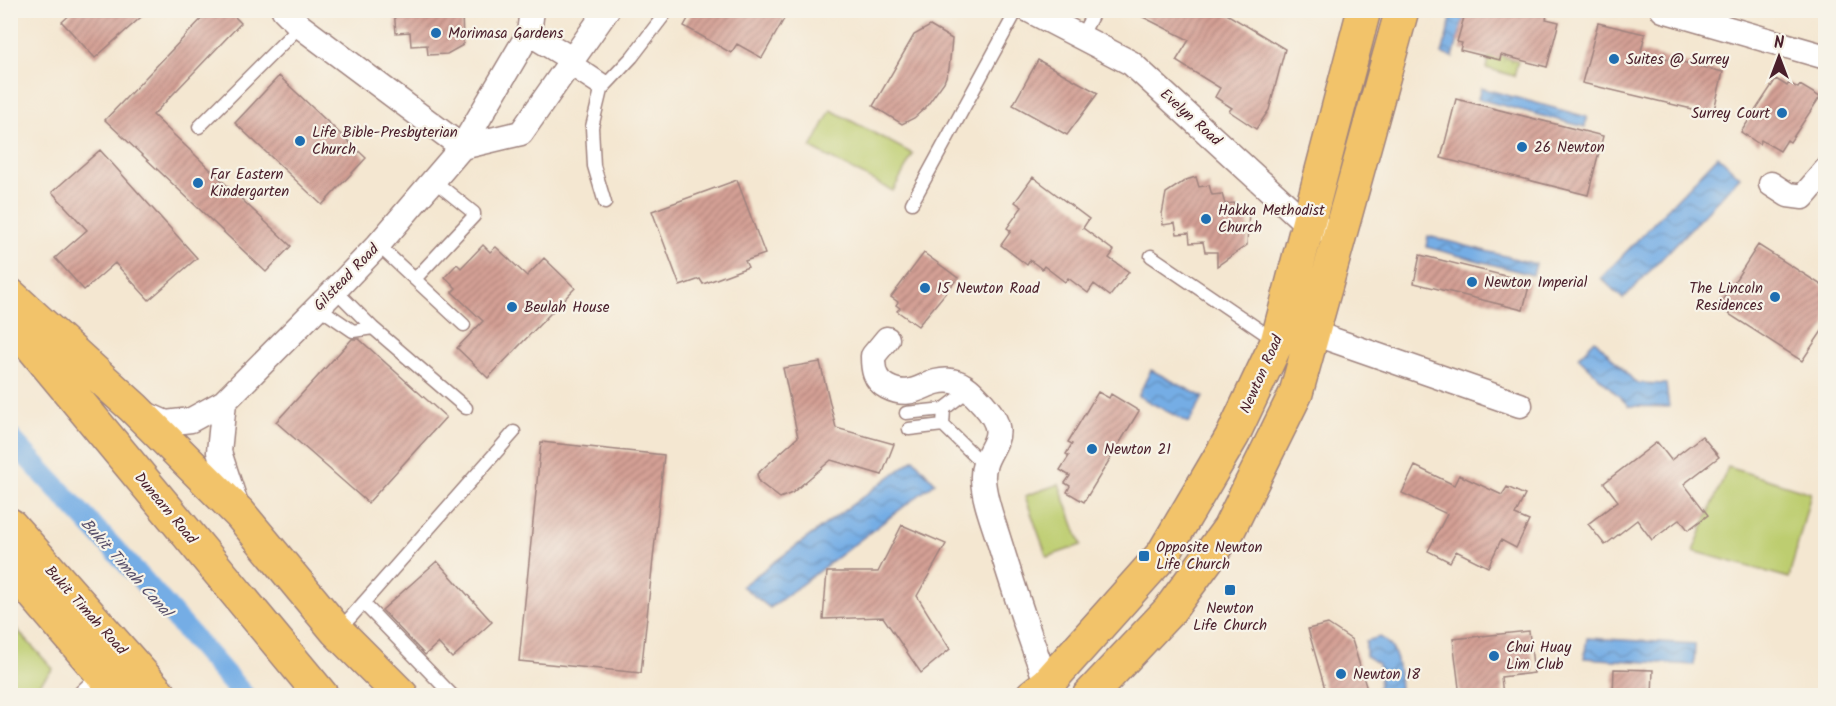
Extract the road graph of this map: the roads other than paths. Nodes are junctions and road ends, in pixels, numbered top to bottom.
1 (607, 10) edge
2 (668, 10) edge
3 (1017, 10) edge
4 (1029, 10) edge
5 (1095, 10) edge
6 (1364, 10) edge
7 (1402, 10) edge
8 (1663, 10) edge
9 (292, 18) edge
10 (531, 22) edge
11 (1070, 24) edge
12 (1826, 57) edge
13 (570, 64) junction
14 (603, 86) junction
15 (1337, 116) junction
16 (199, 127) dead end
17 (1371, 128) junction
18 (462, 147) junction
19 (1826, 170) edge
20 (433, 180) junction
21 (1771, 184) dead end
22 (605, 203) dead end
23 (912, 203) dead end
24 (1308, 225) junction
25 (1341, 236) junction
26 (378, 245) junction
27 (1151, 256) dead end
28 (414, 279) junction
29 (335, 290) junction
30 (10, 295) edge
31 (318, 307) junction
32 (10, 321) edge
33 (464, 325) dead end
34 (372, 328) junction
35 (1313, 333) junction
36 (887, 339) dead end
37 (1277, 342) junction
38 (969, 390) junction
39 (224, 402) junction
40 (1520, 405) dead end
41 (134, 408) junction
42 (466, 408) dead end
43 (944, 409) junction
44 (906, 413) dead end
45 (943, 425) junction
46 (909, 429) dead end
47 (514, 432) dead end
48 (984, 465) junction
49 (240, 514) junction
50 (10, 525) edge
51 (10, 566) edge
52 (363, 603) junction
53 (336, 630) junction
54 (104, 689) edge
55 (1040, 690) edge
56 (161, 696) edge
57 (322, 696) edge
58 (402, 696) edge
59 (453, 696) edge
60 (1089, 696) edge

1 - 13 street
2 - 14 lane
3 - 23 lane
4 - 11 street, Evelyn Road
5 - 11 lane
6 - 15 main road, Newton Road
7 - 17 main road
8 - 12 street
9 - 16 lane
9 - 18 street
10 - 13 street
10 - 18 street, Gilstead Road
11 - 24 street, Evelyn Road
13 - 14 lane
13 - 18 street
14 - 22 lane
15 - 17 main road
15 - 24 main road, Newton Road
17 - 25 main road
18 - 20 street, Gilstead Road
19 - 21 street
20 - 26 street, Gilstead Road
20 - 28 lane
24 - 25 street, Evelyn Road
24 - 37 main road, Newton Road
25 - 35 main road
26 - 28 lane
26 - 29 street, Gilstead Road
27 - 37 lane
28 - 33 lane
29 - 31 street, Gilstead Road
29 - 34 lane
30 - 41 main road
31 - 34 lane
31 - 39 street, Gilstead Road
32 - 57 main road, Dunearn Road
34 - 42 lane
35 - 40 street
35 - 60 main road
36 - 38 street, Newton Road
37 - 55 main road, Newton Road
38 - 43 lane
38 - 48 street, Newton Road
39 - 41 street, Gilstead Road
39 - 49 street
41 - 49 main road
43 - 44 lane
43 - 45 lane
45 - 46 lane
45 - 48 lane
47 - 52 lane
48 - 55 street, Newton Road
49 - 53 main road
50 - 56 main road, Bukit Timah Road
51 - 54 main road
52 - 53 lane
52 - 59 lane
53 - 58 main road

